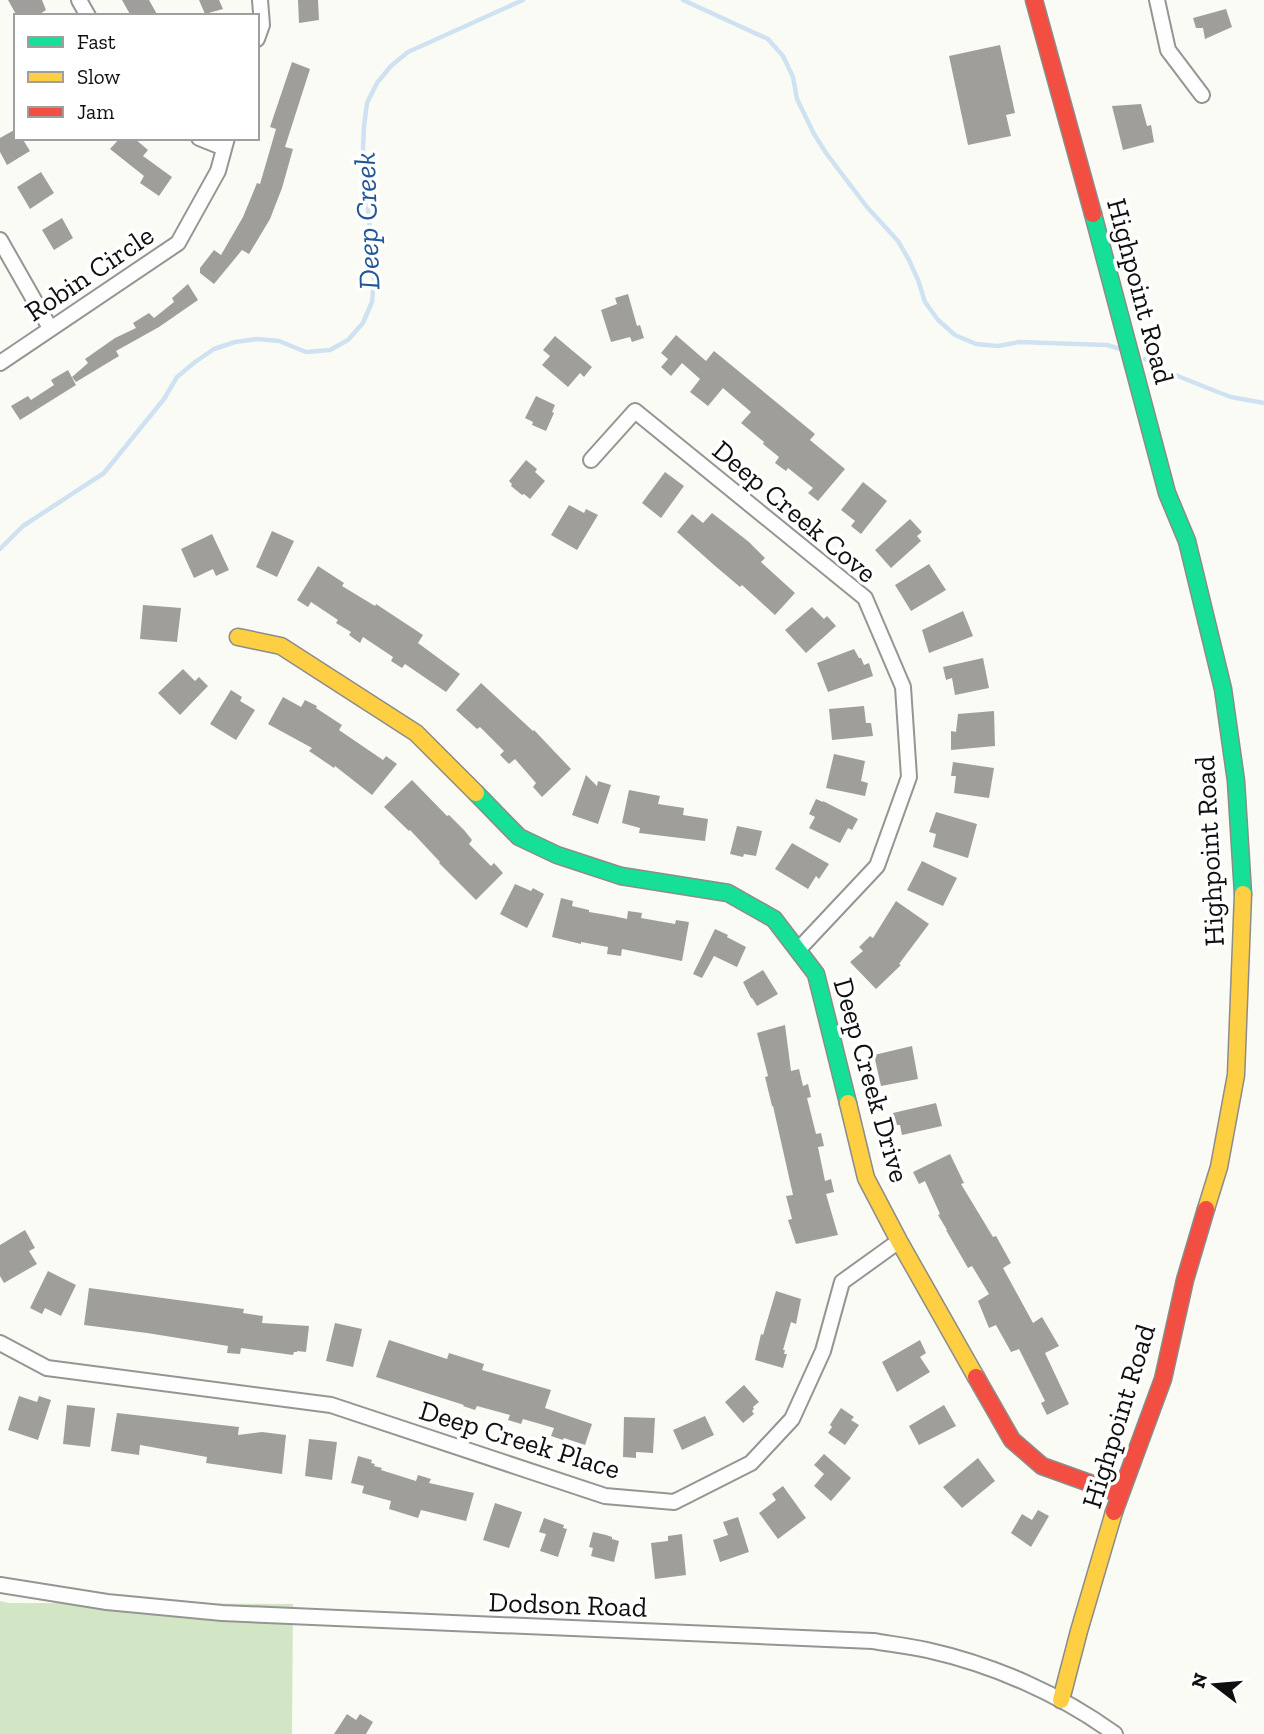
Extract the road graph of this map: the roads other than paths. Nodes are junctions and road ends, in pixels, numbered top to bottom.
1 (260, 0) edge
2 (1034, 0) edge
3 (1157, 0) edge
4 (259, 32) edge
5 (1202, 95) dead end
6 (226, 143) edge
7 (0, 240) edge
8 (50, 328) junction
9 (0, 363) edge
10 (591, 460) dead end
11 (238, 637) dead end
12 (798, 950) junction
13 (899, 1241) junction
14 (0, 1343) edge
15 (1120, 1494) junction
16 (0, 1585) edge
17 (1061, 1700) junction
18 (1115, 1734) edge

1 - 4 street
2 - 15 street, Highpoint Road
3 - 5 street
6 - 8 street, Robin Circle
7 - 8 street
8 - 9 street, Robin Circle
10 - 12 street, Deep Creek Cove
11 - 12 street, Deep Creek Drive
12 - 13 street, Deep Creek Drive
13 - 14 street, Deep Creek Place
13 - 15 street, Deep Creek Drive
15 - 17 street, Highpoint Road
16 - 17 street, Dodson Road
17 - 18 street, Dodson Road

